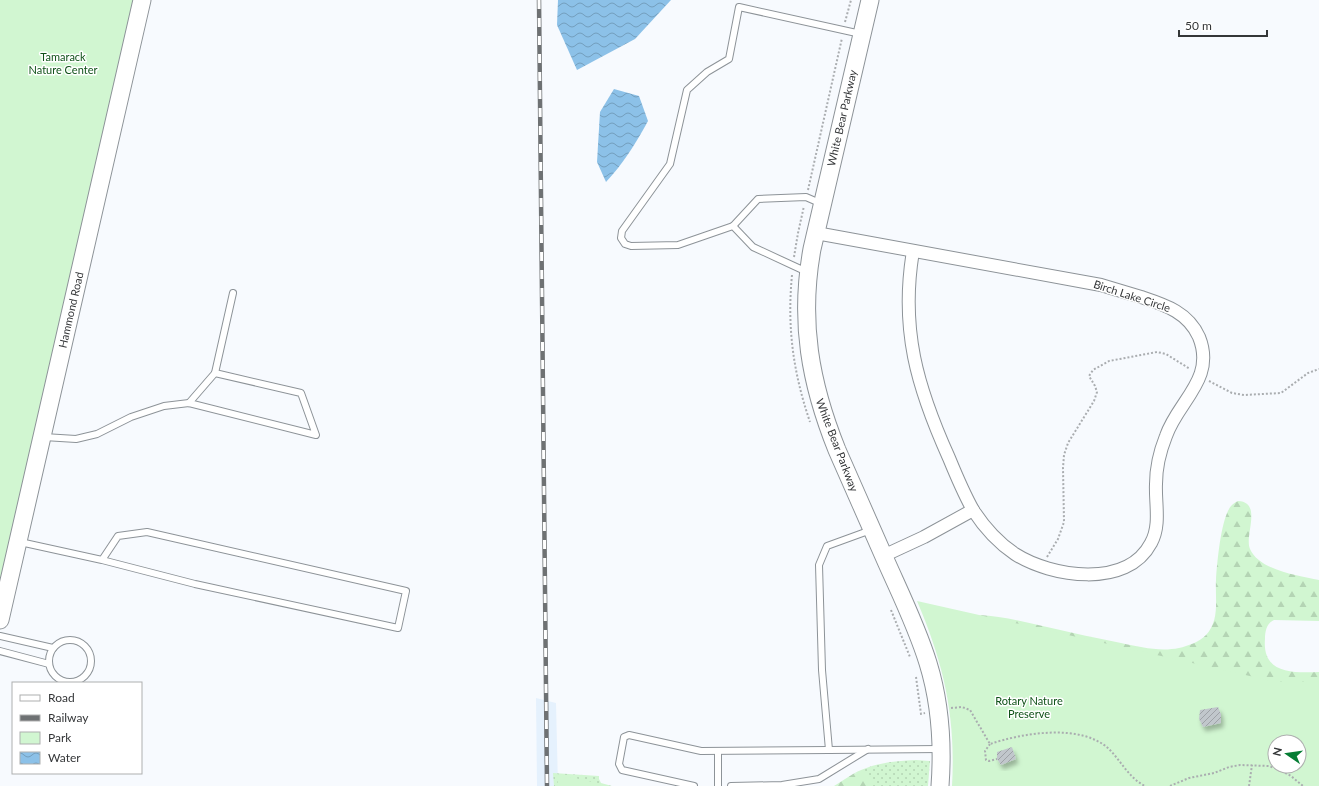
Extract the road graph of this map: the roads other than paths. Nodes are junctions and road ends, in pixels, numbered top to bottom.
1 (142, 0) edge
2 (870, 0) edge
3 (862, 34) junction
4 (822, 204) junction
5 (733, 226) junction
6 (816, 233) junction
7 (913, 251) junction
8 (801, 270) junction
9 (233, 293) dead end
10 (215, 373) junction
11 (189, 402) junction
12 (42, 437) junction
13 (973, 510) junction
14 (872, 530) junction
15 (18, 542) junction
16 (883, 556) junction
17 (102, 560) junction
18 (0, 620) edge
19 (0, 636) edge
20 (54, 648) junction
21 (0, 651) edge
22 (49, 664) junction
23 (942, 748) junction
24 (868, 749) junction
25 (829, 750) junction
26 (718, 751) junction
27 (694, 786) edge
28 (718, 786) edge
29 (731, 786) edge
30 (940, 786) edge

1 - 12 street, Hammond Road
2 - 3 street, White Bear Parkway
3 - 4 street, White Bear Parkway
3 - 5 lane
4 - 5 lane
4 - 6 street, White Bear Parkway
5 - 8 lane
6 - 7 street, Birch Lake Circle
6 - 8 street, White Bear Parkway
7 - 13 street, Birch Lake Circle
7 - 13 street, Birch Lake Circle
8 - 14 street, White Bear Parkway
9 - 10 lane
10 - 11 lane
10 - 11 lane
11 - 12 lane
12 - 15 street, Hammond Road
13 - 16 street
14 - 16 street, White Bear Parkway
14 - 25 lane
15 - 17 lane
15 - 18 street, Hammond Road
16 - 23 street, White Bear Parkway
17 - 17 lane
19 - 20 lane
20 - 22 lane
20 - 22 lane
21 - 22 lane
23 - 24 lane
23 - 30 street, White Bear Parkway
24 - 25 lane
24 - 29 lane
25 - 26 lane
26 - 27 lane
26 - 28 lane

